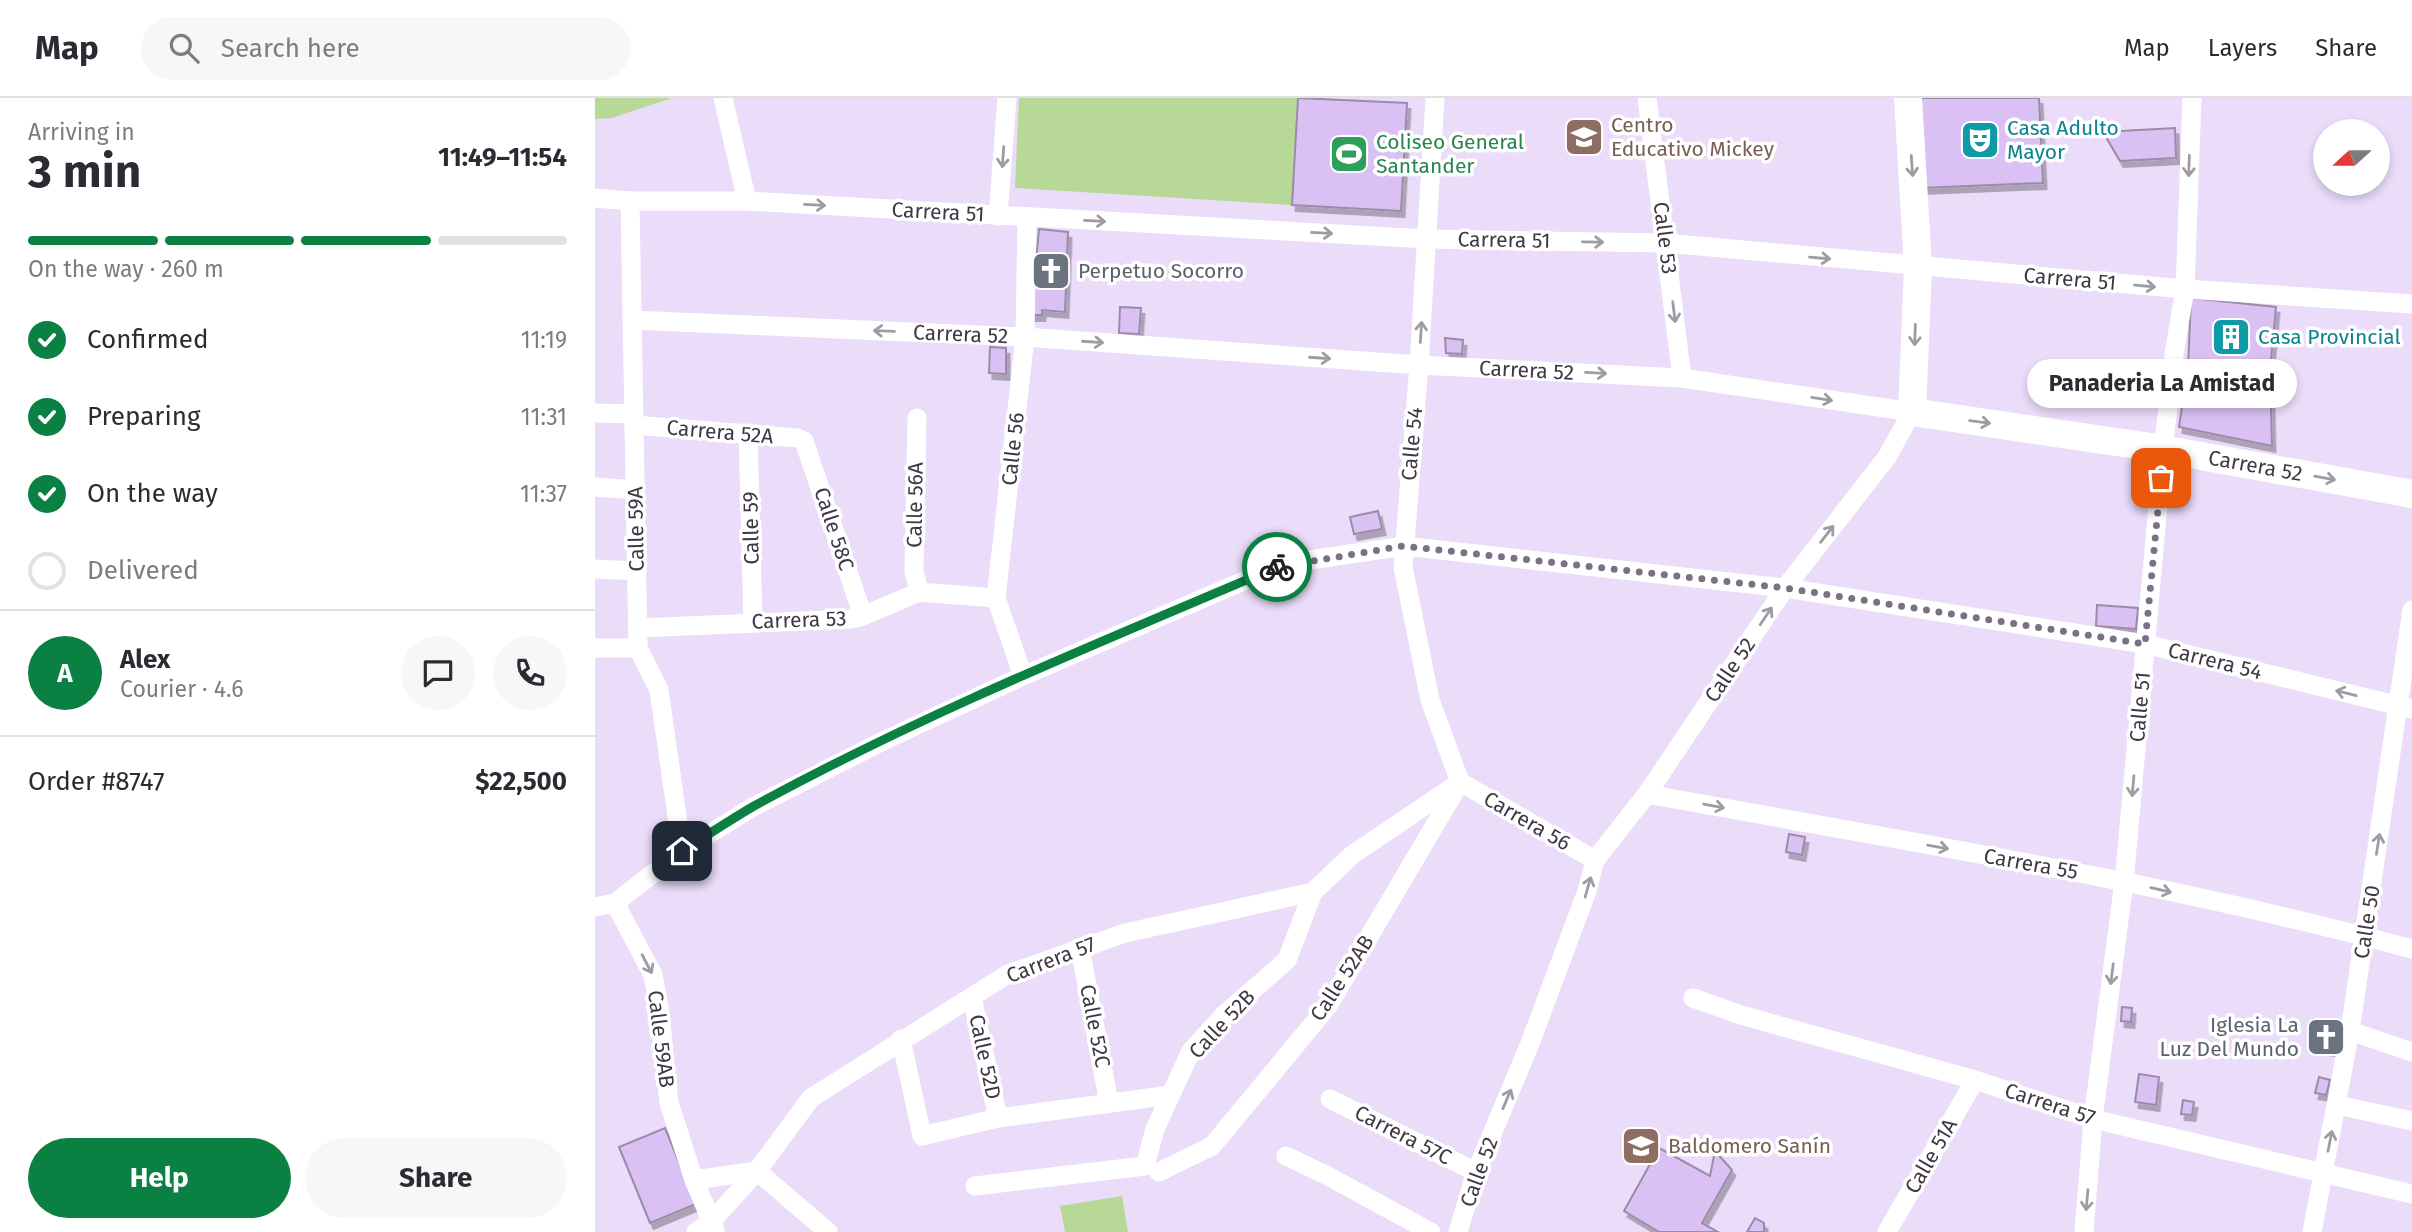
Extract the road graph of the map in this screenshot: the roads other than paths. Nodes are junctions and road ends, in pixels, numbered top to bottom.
1 (723, 98) edge
2 (1007, 98) edge
3 (1435, 98) edge
4 (1647, 98) edge
5 (1908, 98) edge
6 (2192, 98) edge
7 (595, 198) edge
8 (630, 201) junction
9 (747, 201) junction
10 (998, 216) junction
11 (1027, 217) junction
12 (1427, 239) junction
13 (1665, 243) junction
14 (1918, 267) junction
15 (2185, 289) junction
16 (2412, 304) edge
17 (632, 320) junction
18 (1025, 337) junction
19 (1419, 365) junction
20 (1682, 378) junction
21 (1912, 412) junction
22 (595, 413) edge
23 (917, 418) dead end
24 (634, 420) junction
25 (748, 433) junction
26 (804, 441) joint
27 (2163, 450) junction
28 (595, 487) edge
29 (635, 490) junction
30 (2412, 494) edge
31 (1403, 546) junction
32 (595, 569) edge
33 (636, 571) junction
34 (1785, 588) junction
35 (919, 592) junction
36 (996, 597) junction
37 (2412, 610) edge
38 (863, 616) junction
39 (753, 622) junction
40 (638, 638) junction
41 (2145, 644) junction
42 (595, 648) edge
43 (1023, 676) junction
44 (2406, 708) edge
45 (1460, 782) junction
46 (1647, 794) junction
47 (682, 851) junction
48 (1595, 860) junction
49 (2124, 882) junction
50 (1313, 892) junction
51 (615, 903) junction
52 (595, 907) edge
53 (2364, 936) junction
54 (1080, 948) junction
55 (2412, 949) edge
56 (972, 997) junction
57 (1693, 998) dead end
58 (2350, 1031) junction
59 (901, 1040) junction
60 (2412, 1052) edge
61 (1975, 1080) junction
62 (1171, 1095) junction
63 (1330, 1099) dead end
64 (1109, 1103) junction
65 (2337, 1105) junction
66 (998, 1118) junction
67 (2094, 1119) junction
68 (2412, 1121) edge
69 (1286, 1156) dead end
70 (1152, 1169) junction
71 (757, 1171) junction
72 (1476, 1172) junction
73 (2323, 1172) junction
74 (694, 1180) junction
75 (975, 1186) dead end
76 (2412, 1194) edge
77 (708, 1228) edge
78 (828, 1232) edge
79 (1431, 1232) edge
80 (1458, 1232) edge
81 (1887, 1232) edge
82 (2084, 1232) edge
83 (2312, 1232) edge

1 - 9 street
2 -> 10 street
3 - 12 street, Calle 54
4 - 13 street, Calle 53
5 -> 14 street, Calle 52
6 -> 15 street, Calle 51
7 - 8 street, Carrera 51
8 - 9 street, Carrera 51
8 - 17 street, Calle 59A
9 -> 10 street, Carrera 51
10 - 11 street, Carrera 51
11 -> 12 street, Carrera 51
11 - 18 street, Calle 56
12 -> 13 street, Carrera 51
19 -> 12 street, Calle 54
13 -> 14 street, Carrera 51
13 -> 20 street, Calle 53
14 -> 15 street, Carrera 51
14 -> 21 street, Calle 52
15 - 16 street, Carrera 51
15 - 27 street, Calle 51
18 -> 17 street, Carrera 52
17 - 24 street, Calle 59A
18 -> 19 street, Carrera 52
18 - 36 street, Calle 56
19 -> 20 street, Carrera 52
19 - 31 street, Calle 54
20 -> 21 street, Carrera 52
21 -> 27 street, Carrera 52
34 -> 21 street, Calle 52
22 - 24 street, Carrera 52A
23 - 35 street, Calle 56A
24 - 25 street, Carrera 52A
24 - 29 street, Calle 59A
25 - 26 street, Carrera 52A
25 - 39 street, Calle 59
26 - 38 street, Calle 58C
27 -> 30 street, Carrera 52
27 - 41 street, Calle 51
28 - 29 street
29 - 33 street, Calle 59A
31 - 34 street, Carrera 54
31 - 43 street, Carrera 54
31 - 45 street, Calle 54
32 - 33 street
33 - 40 street, Calle 59A
34 - 41 street, Carrera 54
46 -> 34 street, Calle 52
35 - 36 street, Carrera 53
35 - 38 street, Carrera 53
36 - 43 street, Calle 56
37 - 44 street, Calle 50
38 - 39 street, Carrera 53
39 - 40 street, Carrera 53
40 - 42 street, Carrera 53
40 - 47 street, Calle 59A
44 -> 41 street, Carrera 54
41 -> 49 street, Calle 51
43 - 47 street, Carrera 54
53 -> 44 street, Calle 50
45 - 48 street, Carrera 56
45 - 50 street
45 - 70 street, Calle 52AB
46 - 48 street, Calle 52
46 -> 49 street, Carrera 55
47 - 51 street, Carrera 54
72 -> 48 street, Calle 52
49 -> 53 street, Carrera 55
49 -> 67 street, Calle 51
50 - 54 street, Carrera 57
50 - 62 street, Calle 52B
51 - 52 street, Carrera 54
51 -> 74 street, Calle 59AB
53 - 55 street, Carrera 55
53 - 58 street, Calle 50
54 - 56 street, Carrera 57
54 - 64 street, Calle 52C
56 - 59 street, Carrera 57
56 - 66 street, Calle 52D
57 - 61 street, Carrera 57
58 - 60 street
58 - 65 street, Calle 50
59 - 66 street
59 - 71 street, Carrera 57
61 - 67 street, Carrera 57
61 - 81 street, Calle 51A
62 - 64 street
62 - 70 street, Calle 52B
63 - 72 street, Carrera 57C
64 - 66 street
65 - 68 street
73 -> 65 street, Calle 50
67 - 73 street, Carrera 57
67 -> 82 street, Calle 51
69 - 79 street
70 - 75 street, Calle 52AB
71 - 74 street
71 - 77 street, Carrera 57
71 - 78 street
72 - 80 street, Calle 52
73 - 76 street, Carrera 57
73 - 83 street, Calle 50
74 - 77 street, Calle 59AB

